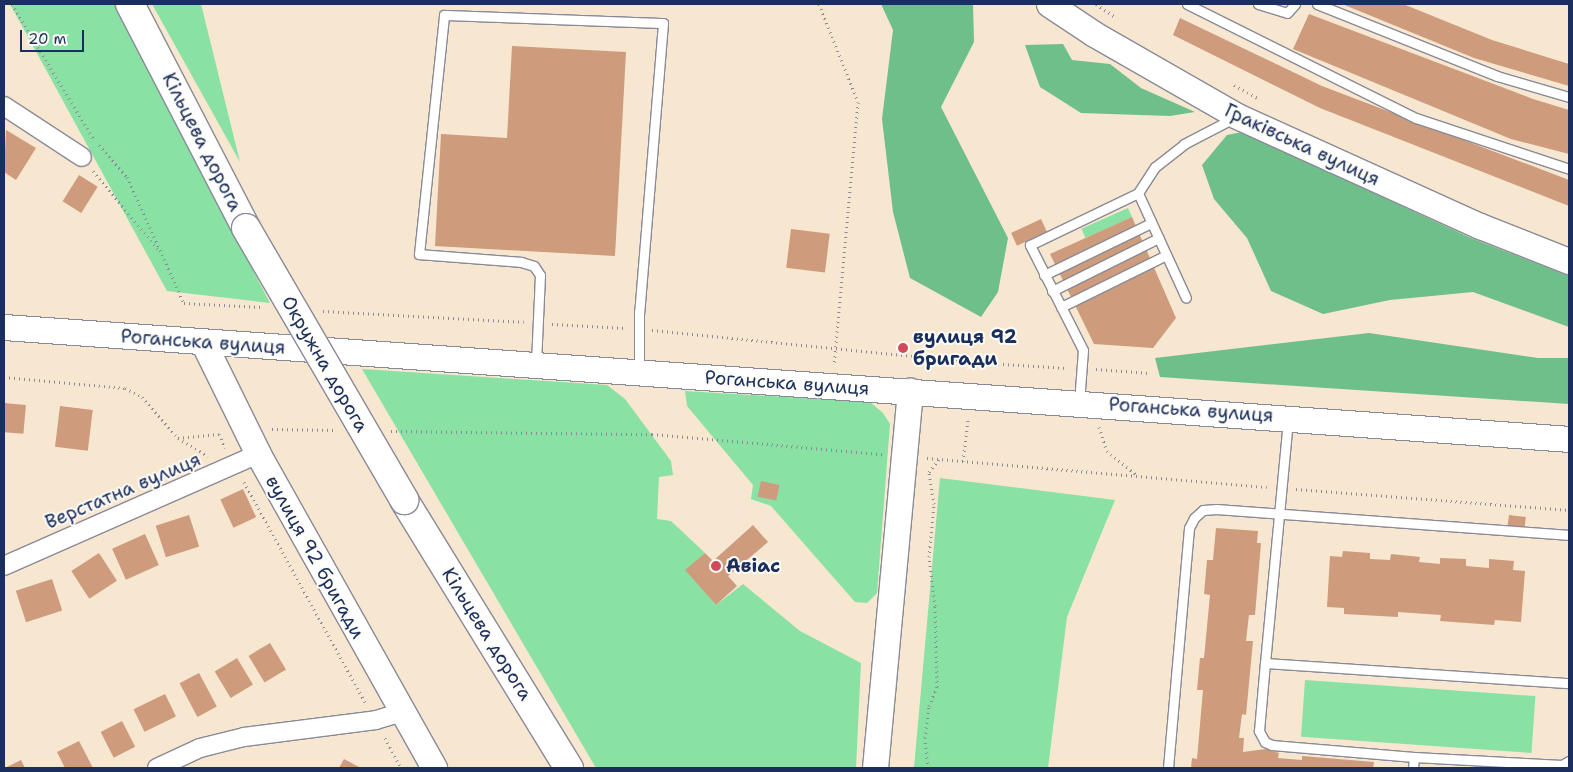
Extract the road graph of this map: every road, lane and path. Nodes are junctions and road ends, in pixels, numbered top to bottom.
1 (130, 4) edge
2 (820, 4) edge
3 (1049, 4) edge
4 (1096, 4) edge
5 (1187, 4) edge
6 (1258, 4) edge
7 (1295, 4) edge
8 (1317, 4) edge
9 (1118, 20) dead end
10 (1232, 84) dead end
11 (1569, 97) edge
12 (1266, 102) dead end
13 (4, 106) edge
14 (1237, 116) junction
15 (82, 157) joint
16 (1569, 169) edge
17 (1138, 193) junction
18 (1151, 223) junction
19 (246, 228) joint
20 (1159, 238) junction
21 (161, 253) dead end
22 (1166, 255) junction
23 (1569, 261) edge
24 (1044, 275) junction
25 (1052, 291) junction
26 (1186, 298) dead end
27 (184, 303) dead end
28 (1061, 307) junction
29 (273, 308) dead end
30 (312, 310) dead end
31 (538, 323) junction
32 (4, 327) edge
33 (640, 329) junction
34 (203, 342) junction
35 (834, 349) junction
36 (973, 362) junction
37 (536, 365) junction
38 (1083, 369) junction
39 (972, 370) dead end
40 (639, 372) junction
41 (1150, 373) dead end
42 (4, 377) edge
43 (910, 391) junction
44 (1086, 403) junction
45 (1288, 417) junction
46 (968, 420) dead end
47 (267, 429) dead end
48 (346, 430) dead end
49 (385, 431) dead end
50 (178, 438) junction
51 (1569, 439) edge
52 (258, 454) junction
53 (890, 454) dead end
54 (919, 457) dead end
55 (939, 459) junction
56 (963, 461) junction
57 (234, 465) junction
58 (1137, 476) junction
59 (1276, 488) dead end
60 (1286, 489) dead end
61 (404, 500) joint
62 (1569, 510) edge
63 (1569, 535) edge
64 (4, 566) edge
65 (1265, 663) junction
66 (1569, 683) edge
67 (403, 712) junction
68 (376, 720) junction
69 (1414, 757) junction
70 (1569, 761) edge
71 (163, 767) edge
72 (401, 768) edge
73 (434, 768) edge
74 (569, 768) edge
75 (875, 768) edge
76 (928, 768) edge
77 (1168, 768) edge
78 (1413, 768) edge

1 - 19 highway, Кільцева дорога
2 - 35 path
3 - 14 main road, Граківська вулиця
4 - 9 path
5 - 16 lane
6 - 7 lane
8 - 11 lane
10 - 12 path
13 - 15 street
14 - 17 lane
14 - 23 main road, Граківська вулиця
15 - 21 path
17 - 18 lane
17 - 24 lane
18 - 20 lane
18 - 24 lane
19 - 61 highway, Окружна дорога, bridge
20 - 22 lane
20 - 25 lane
22 - 26 lane
22 - 28 lane
24 - 25 lane
25 - 28 lane
27 - 29 path
28 - 38 lane
30 - 31 path
31 - 33 path
31 - 33 lane
31 - 37 lane
32 - 34 main road, Роганська вулиця
33 - 35 path
33 - 40 lane
34 - 37 main road, Роганська вулиця
34 - 52 main road, вулиця 92 бригади
35 - 36 path
36 - 38 path
36 - 39 path
37 - 40 main road, Роганська вулиця
38 - 41 path
38 - 44 lane
40 - 43 main road, Роганська вулиця
42 - 50 path
43 - 44 main road, Роганська вулиця
43 - 75 main road
44 - 45 main road, Роганська вулиця
44 - 58 path
45 - 51 main road, Роганська вулиця
45 - 65 lane
46 - 56 path
47 - 48 path
49 - 53 path
50 - 57 path
50 - 57 path
52 - 57 street, Верстатна вулиця
52 - 67 main road, вулиця 92 бригади
54 - 55 path
55 - 56 path
55 - 76 path
56 - 58 path
57 - 64 street, Верстатна вулиця
57 - 68 path
58 - 59 path
60 - 62 path
61 - 74 highway, Кільцева дорога
63 - 77 lane
65 - 66 lane
65 - 69 lane
67 - 68 street
67 - 73 main road, вулиця 92 бригади
68 - 71 street
68 - 72 path
69 - 70 lane
69 - 78 lane

